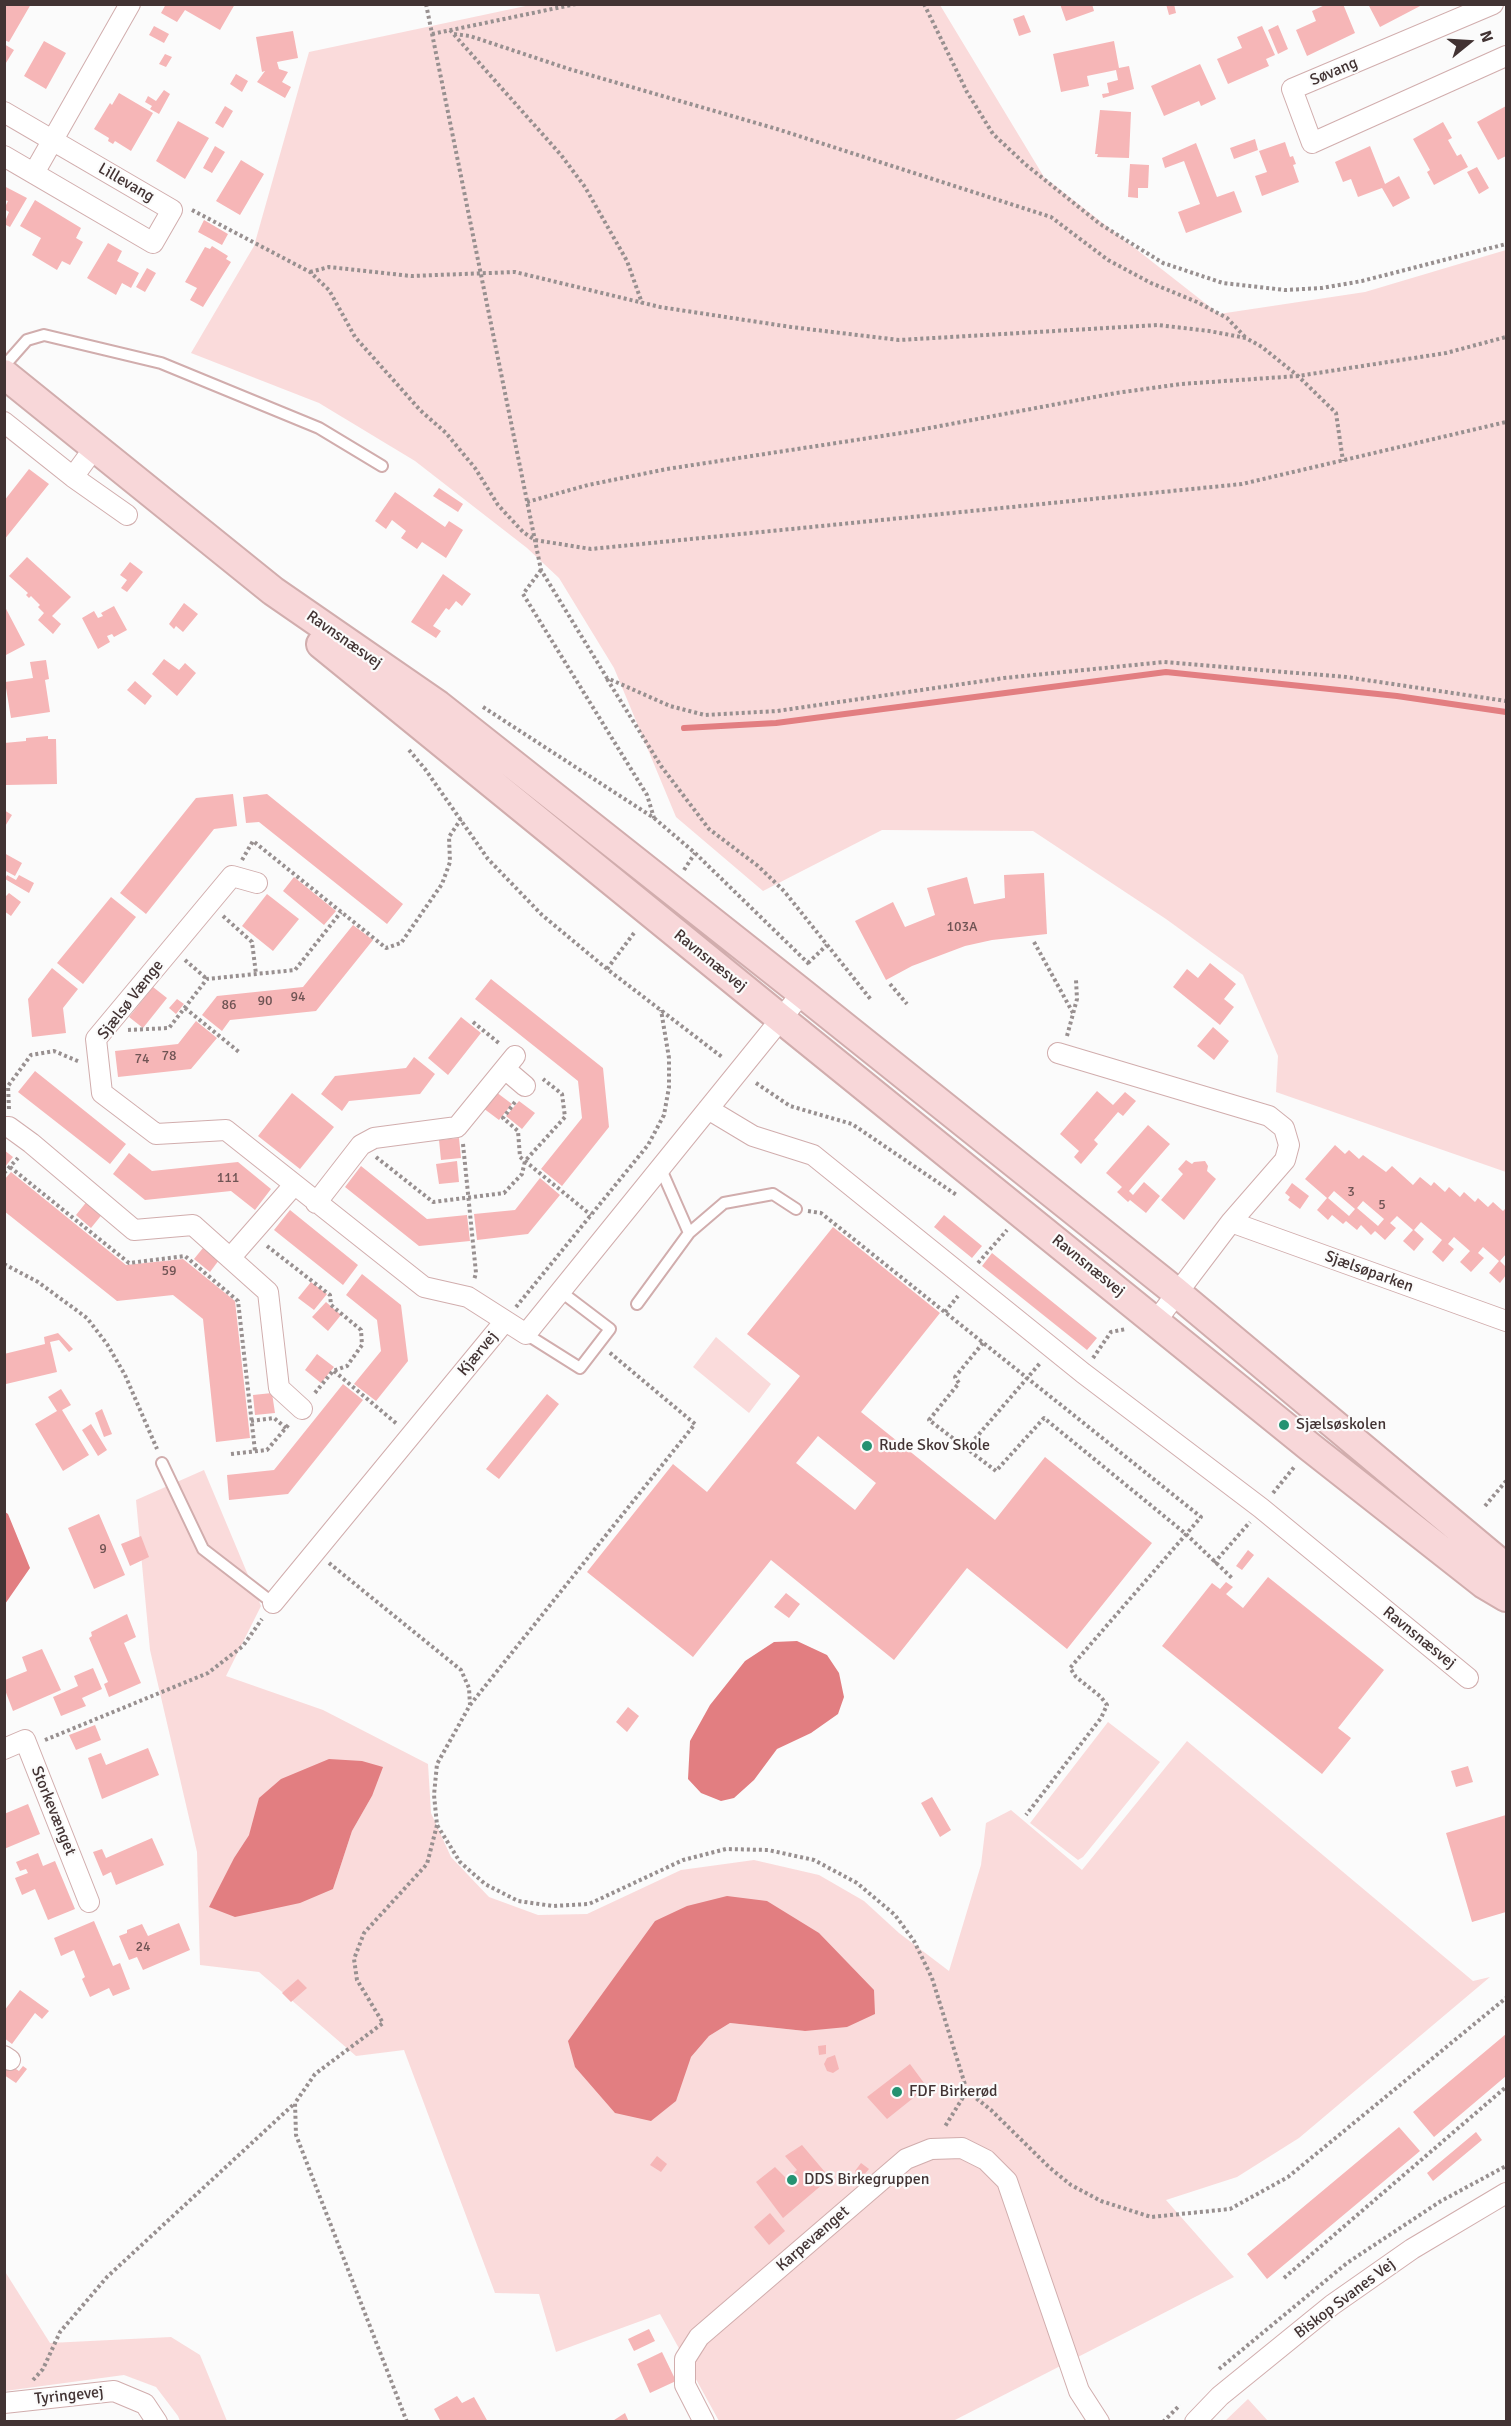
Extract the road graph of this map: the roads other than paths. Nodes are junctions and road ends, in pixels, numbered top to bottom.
1 (129, 4) edge
2 (1493, 4) edge
3 (1506, 56) edge
4 (4, 112) edge
5 (52, 140) junction
6 (4, 156) edge
7 (34, 173) junction
8 (4, 366) edge
9 (4, 374) edge
10 (4, 422) edge
11 (95, 447) junction
12 (382, 466) dead end
13 (73, 477) junction
14 (127, 515) dead end
15 (273, 591) junction
16 (257, 883) dead end
17 (802, 993) junction
18 (780, 1018) junction
19 (1060, 1054) road end
20 (525, 1086) road end
21 (708, 1109) junction
22 (7, 1127) edge
23 (660, 1167) junction
24 (294, 1185) junction
25 (316, 1203) junction
26 (796, 1209) road end
27 (1231, 1222) junction
28 (689, 1233) junction
29 (231, 1257) junction
30 (560, 1291) junction
31 (1176, 1292) junction
32 (637, 1304) dead end
33 (506, 1321) junction
34 (1506, 1321) edge
35 (1144, 1325) junction
36 (526, 1334) junction
37 (302, 1409) road end
38 (162, 1463) road end
39 (1506, 1568) edge
40 (1506, 1597) edge
41 (273, 1603) joint
42 (1468, 1678) dead end
43 (4, 1749) edge
44 (89, 1902) dead end
45 (1506, 2193) edge
46 (10, 2402) edge
47 (157, 2421) edge
48 (704, 2421) edge
49 (1098, 2421) edge
50 (1195, 2421) edge

1 - 5 street
2 - 3 street, Søvang
4 - 5 street, Lillevang
5 - 7 street
5 - 7 street, Lillevang
6 - 7 street, Lillevang
8 - 12 lane
9 - 11 main road, Ravnsnæsvej
10 - 13 street
11 - 13 street
11 - 15 main road, Ravnsnæsvej
13 - 14 street
15 - 17 main road, Ravnsnæsvej
15 - 18 main road, Ravnsnæsvej
16 - 24 street, Sjælsø Vænge
17 - 18 street, Kjærvej
17 - 31 main road, Ravnsnæsvej
18 - 21 street, Kjærvej
18 - 35 main road, Ravnsnæsvej
19 - 27 street
20 - 25 street
21 - 23 street, Kjærvej
21 - 42 street, Ravnsnæsvej
22 - 29 street
23 - 28 lane
23 - 30 street, Kjærvej
24 - 25 street, Sjælsø Vænge
24 - 29 street
25 - 33 street, Sjælsø Vænge
26 - 28 lane
27 - 31 street
27 - 34 street, Sjælsøparken
28 - 32 lane
29 - 37 street
30 - 36 street, Kjærvej
30 - 36 lane
31 - 35 street
31 - 39 main road, Ravnsnæsvej
33 - 36 street, Kjærvej
33 - 41 street, Kjærvej
35 - 40 main road, Ravnsnæsvej
38 - 41 lane
43 - 44 street, Storkevænget
45 - 50 street, Biskop Svanes Vej
46 - 47 street, Tyringevej
48 - 49 street, Karpevænget

